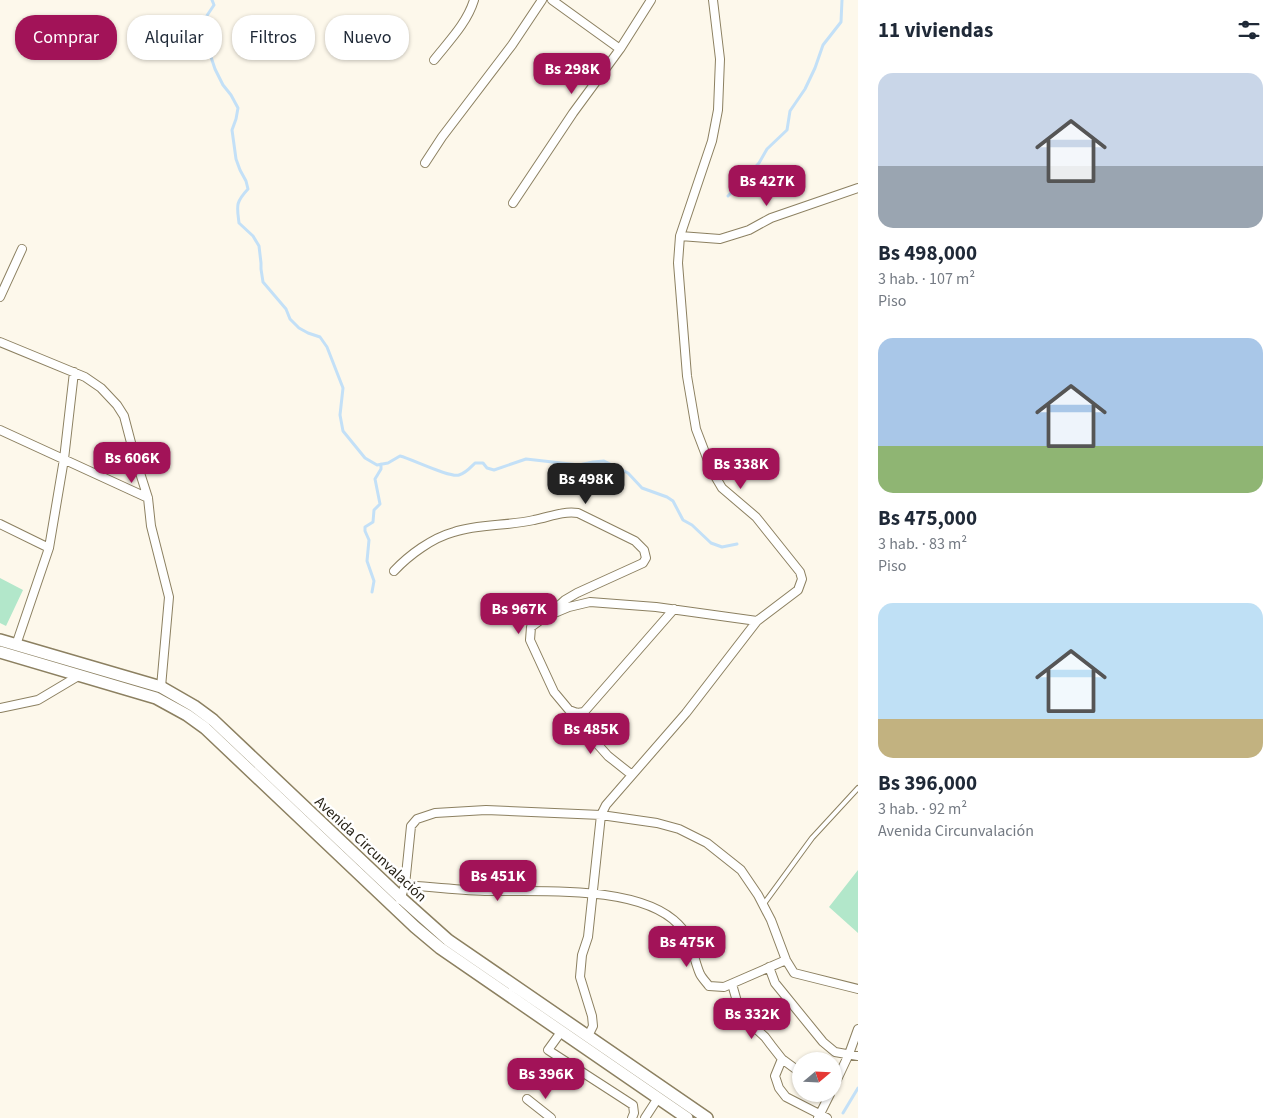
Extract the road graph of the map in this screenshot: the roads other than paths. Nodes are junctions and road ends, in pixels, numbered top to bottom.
1 (474, 0) edge
2 (542, 0) edge
3 (552, 0) edge
4 (650, 0) edge
5 (713, 0) edge
6 (620, 48) junction
7 (434, 60) dead end
8 (425, 163) dead end
9 (858, 188) edge
10 (513, 202) dead end
11 (680, 236) junction
12 (22, 250) dead end
13 (0, 297) edge
14 (0, 342) edge
15 (74, 372) junction
16 (0, 430) edge
17 (64, 459) junction
18 (148, 498) junction
19 (0, 524) edge
20 (49, 548) junction
21 (394, 572) dead end
22 (674, 609) junction
23 (549, 615) junction
24 (757, 621) junction
25 (0, 640) edge
26 (16, 645) junction
27 (0, 652) edge
28 (81, 675) junction
29 (161, 687) junction
30 (0, 708) edge
31 (577, 713) junction
32 (632, 775) junction
33 (858, 788) edge
34 (601, 815) junction
35 (405, 885) junction
36 (593, 892) junction
37 (398, 903) junction
38 (763, 905) junction
39 (786, 960) junction
40 (769, 967) junction
41 (732, 984) junction
42 (858, 989) edge
43 (858, 1029) edge
44 (561, 1032) junction
45 (588, 1036) junction
46 (849, 1054) junction
47 (858, 1056) edge
48 (782, 1059) junction
49 (792, 1066) edge
50 (842, 1069) edge
51 (658, 1098) junction
52 (527, 1100) dead end
53 (827, 1102) edge
54 (822, 1117) edge
55 (552, 1118) edge
56 (632, 1118) edge
57 (645, 1118) edge
58 (687, 1118) edge
59 (707, 1118) edge

1 - 7 street
2 - 8 street
3 - 6 street
4 - 6 street
5 - 11 street
6 - 10 street
9 - 11 street
11 - 24 street
12 - 13 street
14 - 15 street
15 - 17 street
15 - 18 street
16 - 17 street
17 - 18 street
17 - 20 street
18 - 29 street
19 - 20 street
20 - 26 street
21 - 23 street
22 - 23 street
22 - 24 street
22 - 31 street
23 - 31 street
24 - 32 street
25 - 26 main road, Avenida Circunvalación
26 - 29 main road, Avenida Circunvalación
27 - 28 main road, Avenida Circunvalación
28 - 30 street
28 - 37 main road, Avenida Circunvalación
29 - 37 main road, Avenida Circunvalación
31 - 32 street
32 - 34 street
33 - 38 lane
34 - 35 street
34 - 36 street
34 - 38 street
35 - 36 street
35 - 37 street
36 - 41 street
36 - 45 street
37 - 44 main road, Avenida Circunvalación
37 - 45 main road, Avenida Circunvalación
38 - 39 street
39 - 40 street
39 - 42 street
40 - 41 street
40 - 46 street
41 - 48 street
43 - 46 street
44 - 51 main road, Avenida Circunvalación
44 - 56 street
45 - 59 main road, Avenida Circunvalación
46 - 47 street
46 - 50 street
48 - 49 street
48 - 54 street
51 - 57 street
51 - 58 main road, Avenida Circunvalación
52 - 55 street
53 - 54 street

